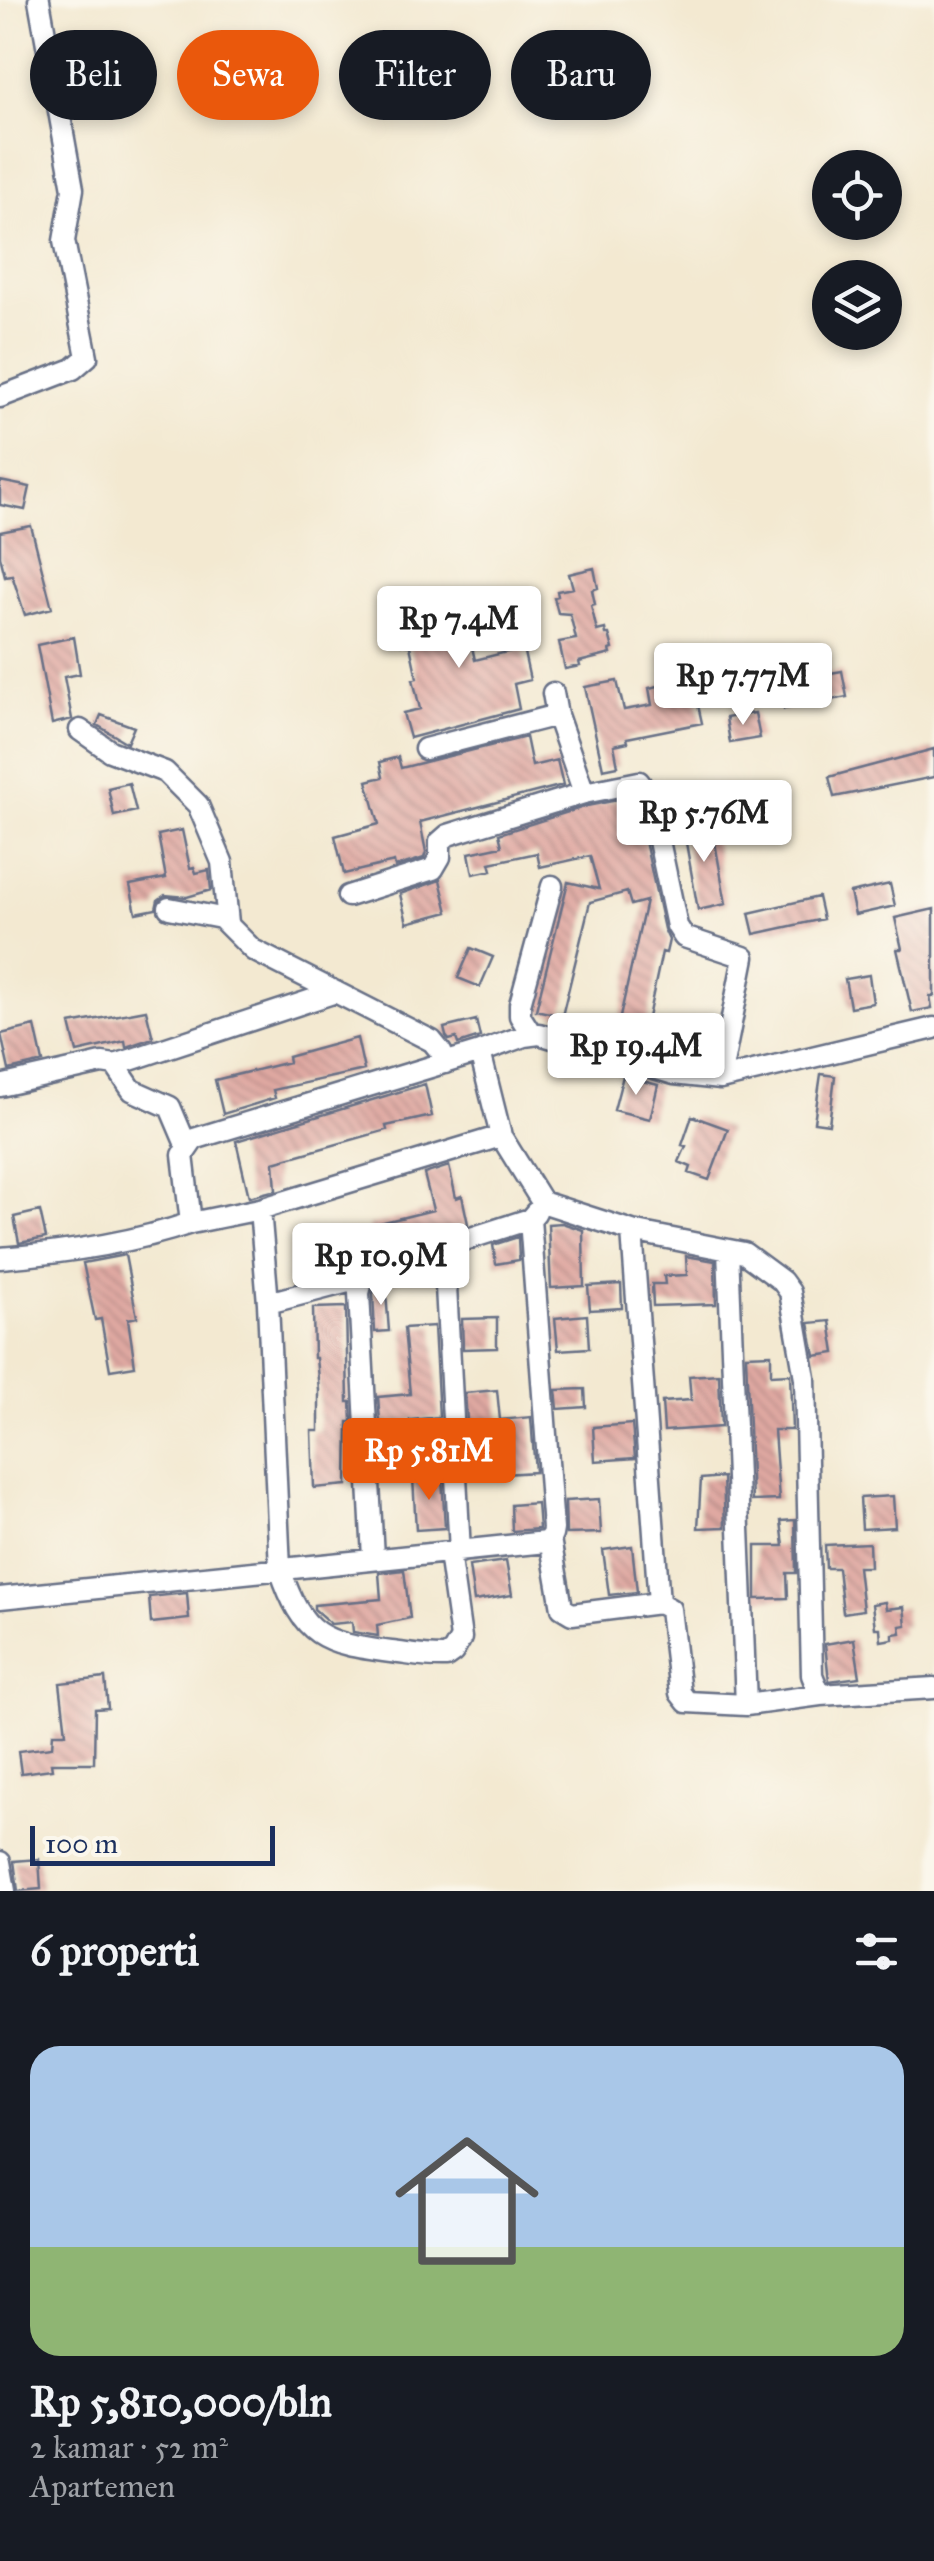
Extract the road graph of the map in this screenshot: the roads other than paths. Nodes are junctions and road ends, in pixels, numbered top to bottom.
1 (39, 0) edge
2 (3, 396) edge
3 (553, 693) dead end
4 (557, 715) junction
5 (80, 730) dead end
6 (425, 750) dead end
7 (584, 794) junction
8 (552, 886) dead end
9 (348, 896) dead end
10 (169, 908) dead end
11 (228, 923) junction
12 (336, 992) junction
13 (934, 1028) edge
14 (528, 1035) junction
15 (490, 1048) junction
16 (445, 1062) junction
17 (115, 1065) junction
18 (720, 1079) junction
19 (0, 1086) edge
20 (501, 1136) junction
21 (187, 1147) junction
22 (260, 1209) junction
23 (536, 1211) junction
24 (191, 1223) junction
25 (632, 1231) junction
26 (444, 1248) junction
27 (728, 1250) junction
28 (0, 1258) edge
29 (363, 1278) junction
30 (268, 1303) junction
31 (550, 1539) junction
32 (454, 1552) junction
33 (373, 1558) junction
34 (280, 1569) junction
35 (0, 1598) edge
36 (659, 1603) junction
37 (934, 1688) edge
38 (820, 1696) junction
39 (746, 1705) junction
40 (0, 1862) edge
41 (4, 1891) edge

1 - 2 street
3 - 4 street
4 - 6 street
4 - 7 street
5 - 11 street
7 - 9 street
7 - 18 street
8 - 14 street
10 - 11 street
11 - 12 street
12 - 16 street
12 - 17 street
13 - 18 street
14 - 15 street
14 - 18 street
15 - 16 street
15 - 20 street
16 - 21 street
17 - 19 street
17 - 21 street
20 - 22 street
20 - 23 street
21 - 24 street
22 - 24 street
22 - 30 street
23 - 25 street
23 - 26 street
23 - 31 street
24 - 28 street
25 - 27 street
25 - 36 street
26 - 29 street
26 - 32 street
27 - 38 street
27 - 39 street
29 - 30 street
29 - 33 street
30 - 34 street
31 - 32 street
31 - 36 street
32 - 33 street
32 - 34 street
33 - 34 street
34 - 35 street
36 - 39 street
37 - 38 street
38 - 39 street
40 - 41 street

